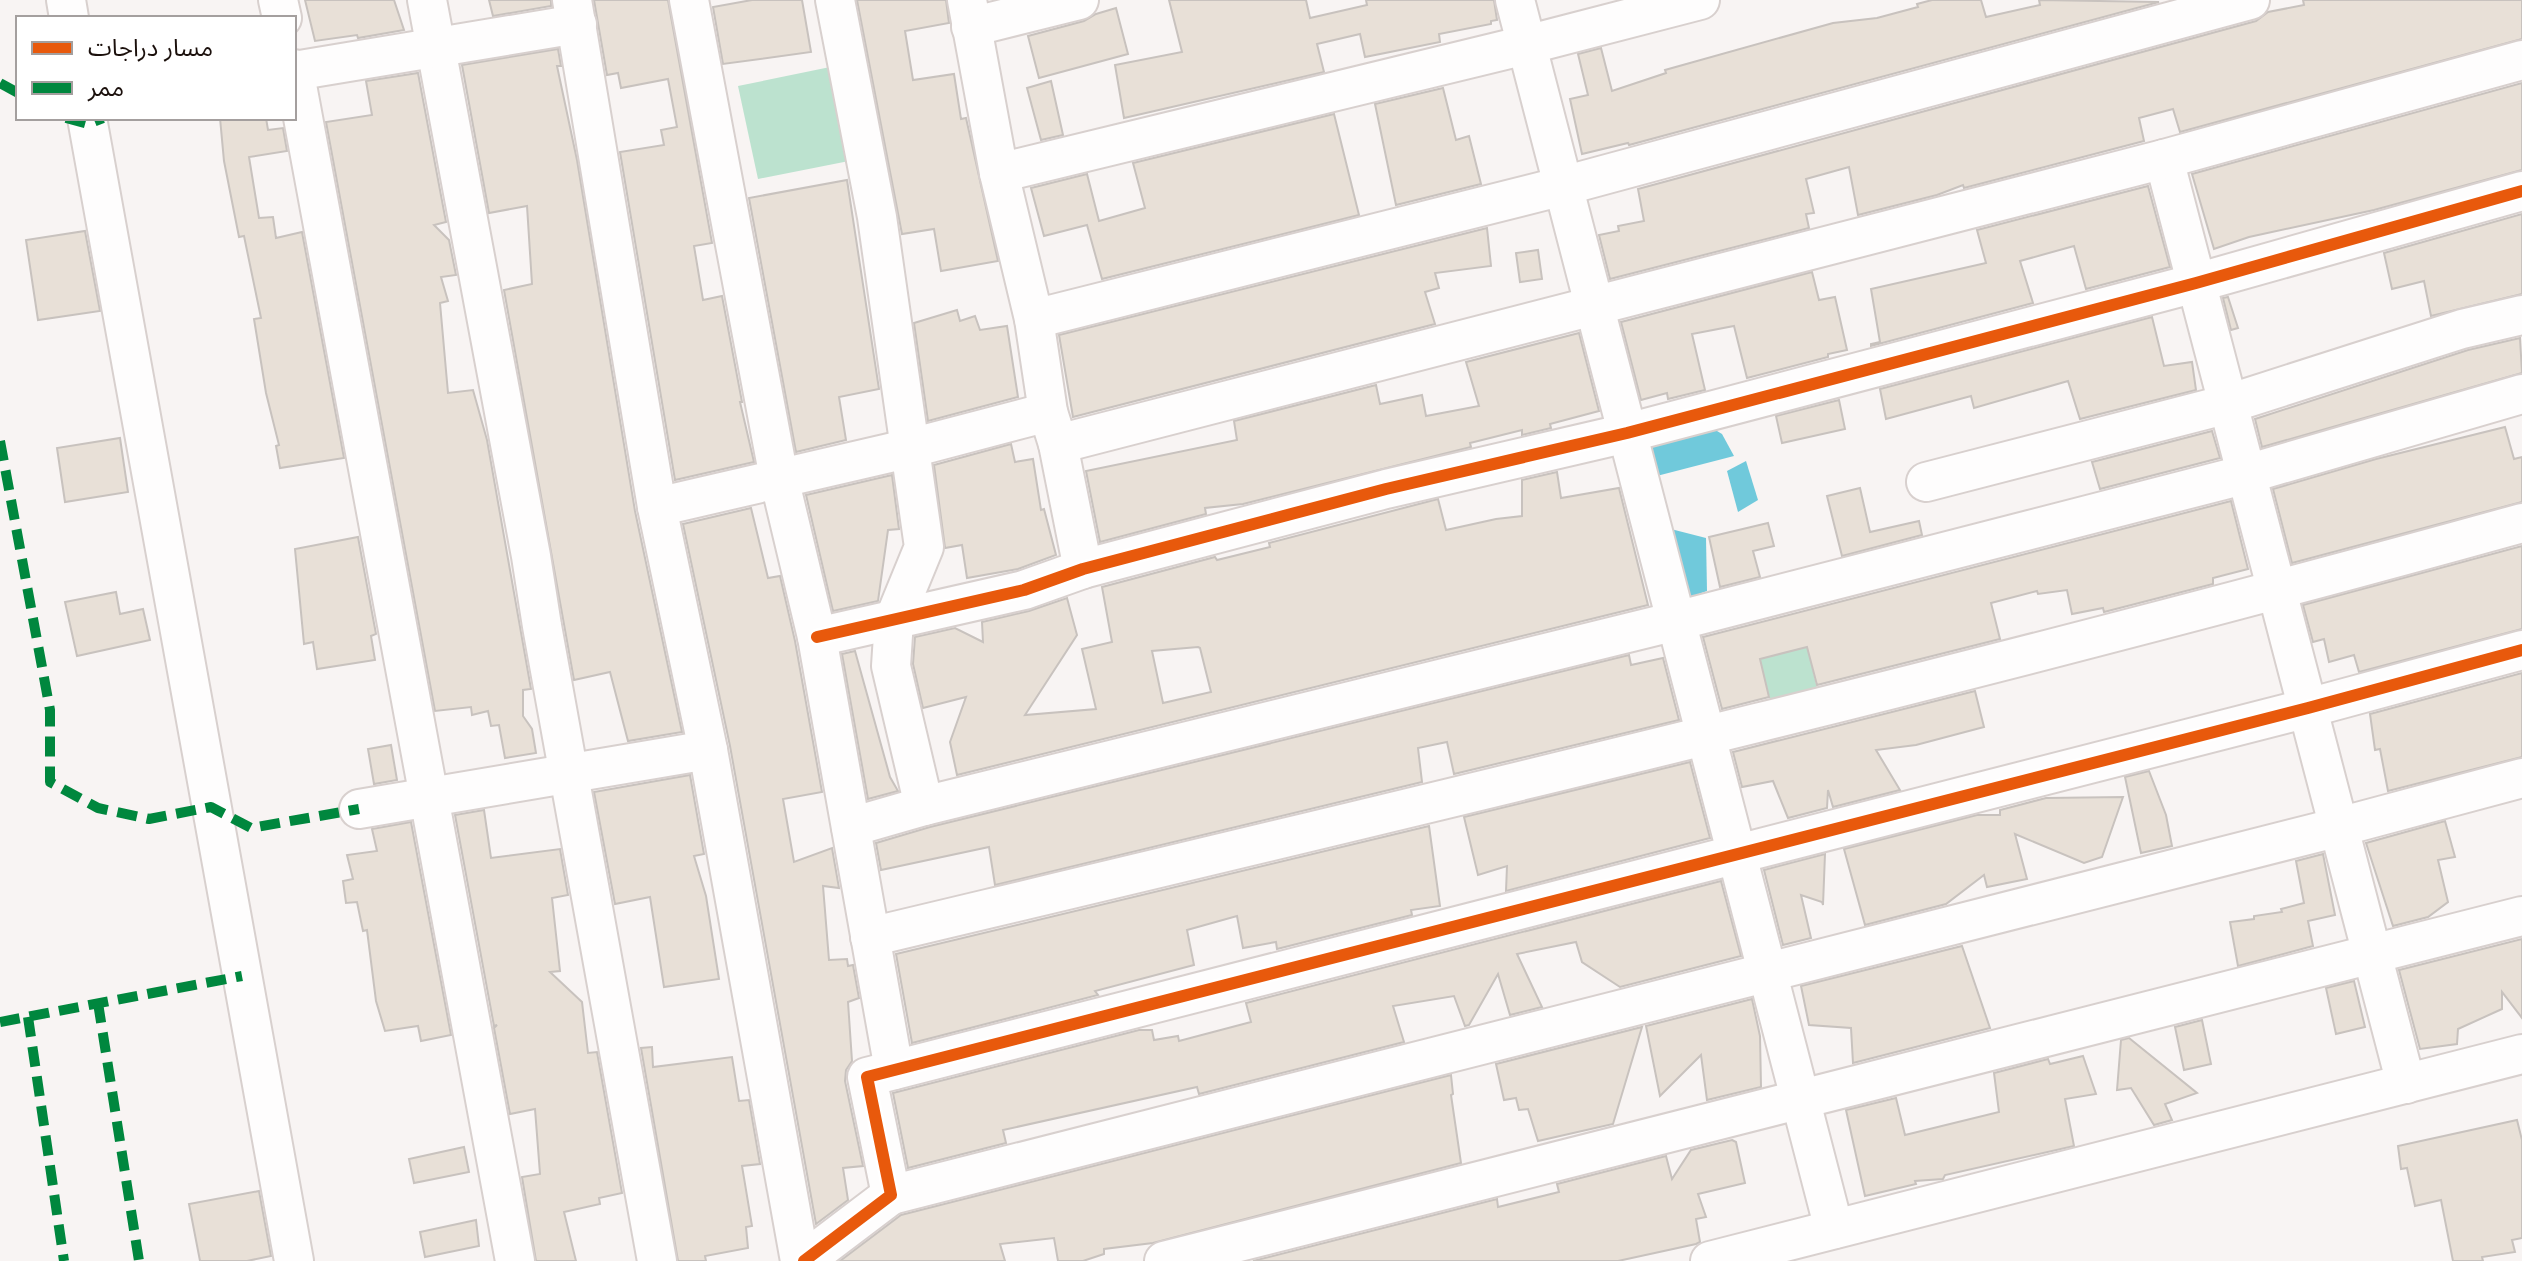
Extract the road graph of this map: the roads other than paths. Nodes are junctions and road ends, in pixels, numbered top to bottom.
1 (427, 0) edge
2 (689, 0) edge
3 (835, 0) edge
4 (1079, 0) edge
5 (1515, 0) edge
6 (1700, 0) edge
7 (2250, 0) edge
8 (574, 12) edge
9 (969, 13) edge
10 (1526, 45) junction
11 (437, 47) junction
12 (2522, 60) edge
13 (296, 70) edge
14 (296, 81) edge
15 (87, 120) edge
16 (2164, 159) junction
17 (999, 173) junction
18 (1563, 186) junction
19 (2522, 191) edge
20 (2196, 283) junction
21 (1594, 306) junction
22 (2522, 315) edge
23 (1034, 319) junction
24 (2522, 394) edge
25 (2228, 404) junction
26 (1053, 428) junction
27 (1627, 433) junction
28 (911, 448) junction
29 (2247, 474) junction
30 (779, 478) junction
31 (1926, 482) dead end
32 (657, 507) junction
33 (2522, 523) edge
34 (1083, 569) junction
35 (2277, 591) junction
36 (894, 620) junction
37 (1676, 621) junction
38 (817, 637) junction
39 (2522, 650) edge
40 (2308, 708) junction
41 (1706, 738) junction
42 (708, 750) junction
43 (568, 774) junction
44 (2522, 778) edge
45 (429, 798) junction
46 (924, 806) junction
47 (359, 809) dead end
48 (851, 827) junction
49 (2339, 827) junction
50 (1736, 854) junction
51 (2522, 916) edge
52 (870, 937) junction
53 (2371, 956) junction
54 (1767, 972) junction
55 (2522, 1054) edge
56 (894, 1070) junction
57 (2406, 1084) junction
58 (1798, 1099) junction
59 (891, 1195) junction
60 (1834, 1229) junction
61 (294, 1261) edge
62 (515, 1261) edge
63 (657, 1261) edge
64 (802, 1261) edge
65 (1164, 1261) edge
66 (1710, 1261) edge

1 - 11 street
2 - 30 street
3 - 28 street
4 - 9 street
5 - 10 street
6 - 10 street
7 - 18 street
8 - 11 street
8 - 32 street
9 - 17 street
10 - 17 street
10 - 18 street
11 - 13 street
11 - 43 street
12 - 16 street
14 - 45 street
15 - 61 street
16 - 20 street
16 - 21 street
17 - 23 street
18 - 21 street
18 - 23 street
19 - 20 street
20 - 25 street
20 - 27 street
21 - 26 street
21 - 27 street
22 - 25 street
23 - 26 street
24 - 29 street
25 - 29 street
25 - 31 street
26 - 28 street
26 - 34 street
27 - 34 street
27 - 37 street
28 - 30 street
28 - 36 street
29 - 35 street
29 - 37 street
30 - 32 street
30 - 38 street
32 - 42 street
33 - 35 street
34 - 36 street
35 - 40 street
35 - 41 street
36 - 38 street
36 - 46 street
37 - 41 street
37 - 46 street
38 - 48 street
39 - 40 street
40 - 49 street
40 - 50 street
41 - 50 street
41 - 52 street
42 - 43 street
42 - 64 street
43 - 45 street
43 - 63 street
44 - 49 street
45 - 47 street
45 - 62 street
46 - 48 street
48 - 52 street
49 - 53 street
49 - 54 street
50 - 54 street
50 - 56 street
51 - 53 street
52 - 56 street
53 - 57 street
53 - 58 street
54 - 58 street
54 - 59 street
55 - 57 street
56 - 59 street
57 - 60 street
58 - 60 street
58 - 65 street
59 - 64 street
60 - 66 street

